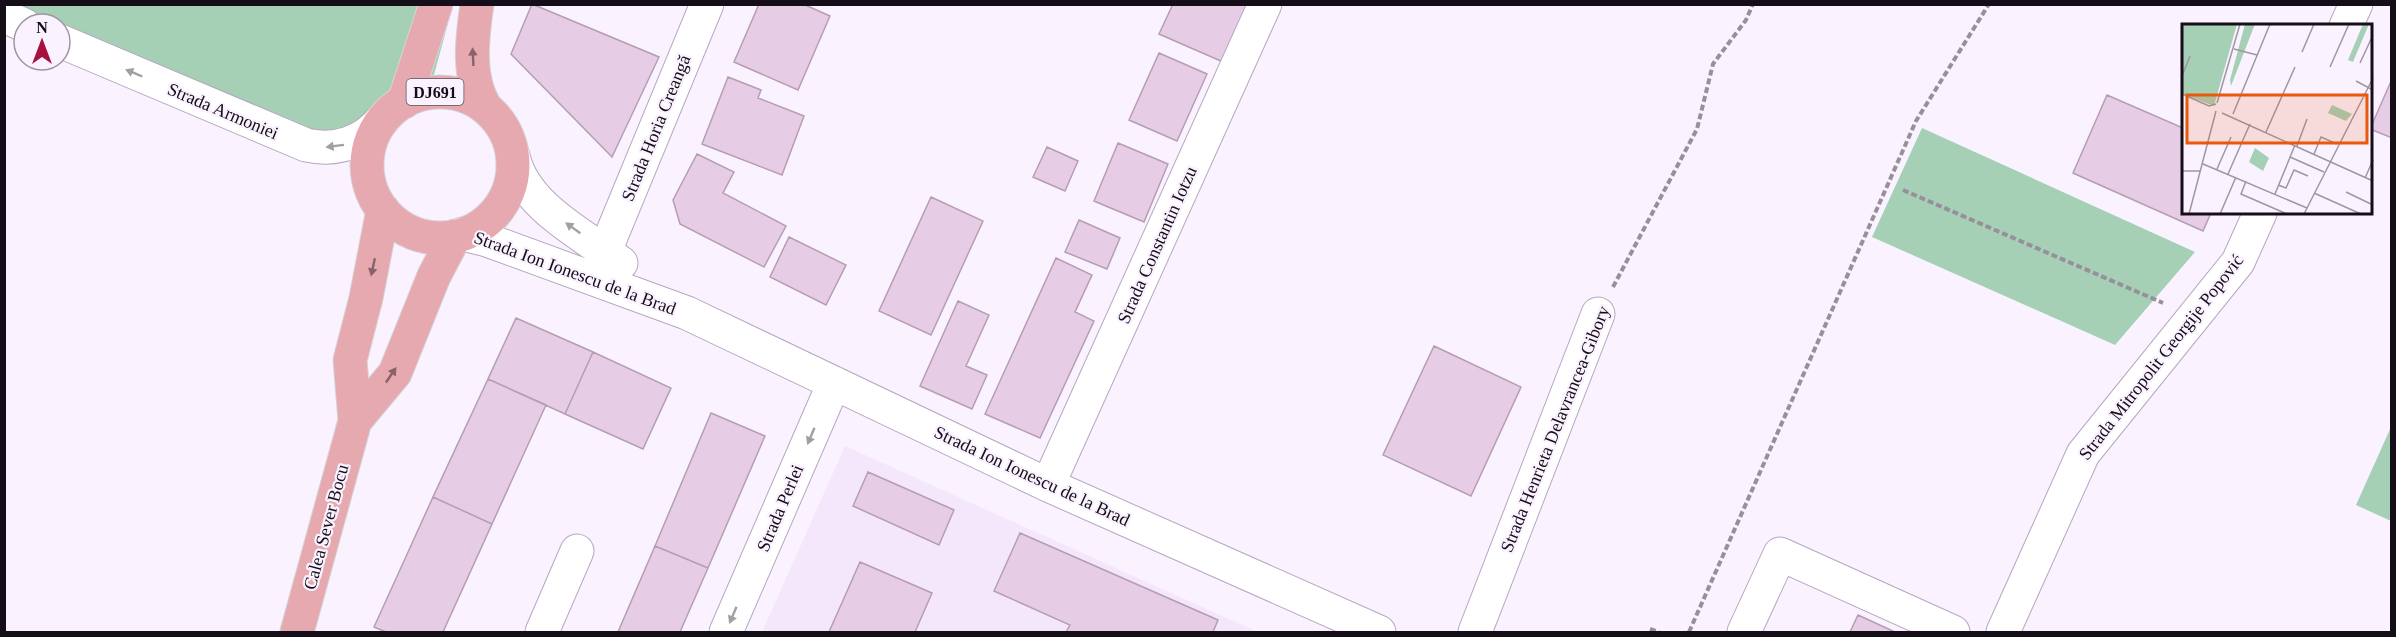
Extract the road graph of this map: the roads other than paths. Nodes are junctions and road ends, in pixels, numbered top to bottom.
1 (436, 4) edge
2 (477, 4) edge
3 (707, 4) edge
4 (1265, 4) edge
5 (2356, 4) edge
6 (2347, 24) edge
7 (72, 46) edge
8 (485, 107) junction
9 (394, 110) junction
10 (513, 156) junction
11 (382, 210) junction
12 (2260, 214) edge
13 (459, 235) junction
14 (605, 251) junction
15 (687, 313) junction
16 (1598, 314) road end
17 (834, 383) junction
18 (355, 421) junction
19 (1048, 484) junction
20 (577, 551) dead end
21 (297, 633) edge
22 (542, 633) edge
23 (726, 633) edge
24 (1379, 633) edge
25 (1475, 633) edge
26 (1744, 633) edge
27 (1953, 633) edge
28 (2003, 633) edge

1 - 9 main road, DJ691
8 -> 2 main road, DJ691
3 - 14 street, Strada Horia Creangă
4 - 19 street, Strada Constantin Iotzu
5 - 6 street
9 -> 7 street, Strada Armoniei
8 - 9 main road, DJ691
8 - 10 main road, DJ691
9 - 11 main road, DJ691
10 - 13 main road, DJ691
14 -> 10 street, Strada Ion Ionescu de la Brad
11 - 13 main road, DJ691
11 -> 18 main road, Calea Sever Bocu
12 - 28 street, Strada Mitropolit Georgije Popović
13 - 15 street, Strada Ion Ionescu de la Brad
18 -> 13 main road, Calea Sever Bocu
14 - 15 street, Strada Ion Ionescu de la Brad
15 - 17 street, Strada Ion Ionescu de la Brad
16 - 25 street, Strada Henrieta Delavrancea-Gibory
17 - 19 street, Strada Ion Ionescu de la Brad
17 -> 23 street, Strada Perlei
18 - 21 main road, Calea Sever Bocu
19 - 24 street, Strada Ion Ionescu de la Brad
20 - 22 street
26 - 27 street

